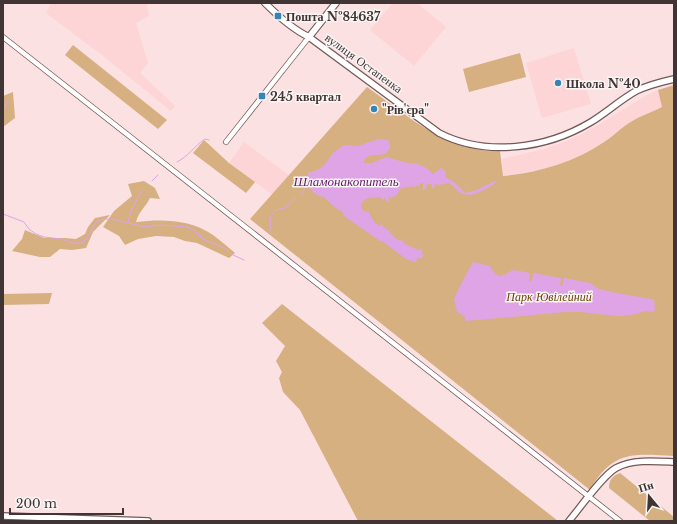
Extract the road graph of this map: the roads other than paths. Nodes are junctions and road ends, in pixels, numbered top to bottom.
1 (265, 3) edge
2 (336, 3) edge
3 (3, 37) edge
4 (309, 37) junction
5 (674, 79) edge
6 (226, 142) dead end
7 (672, 462) edge
8 (589, 496) junction
9 (3, 516) edge
10 (148, 521) edge
11 (569, 521) edge
12 (620, 521) edge

1 - 4 main road, вулиця Остапенка
2 - 4 main road
3 - 8 street
4 - 5 street, вулиця Остапенка
4 - 6 street
7 - 8 street
8 - 11 street
8 - 12 street
9 - 10 street

